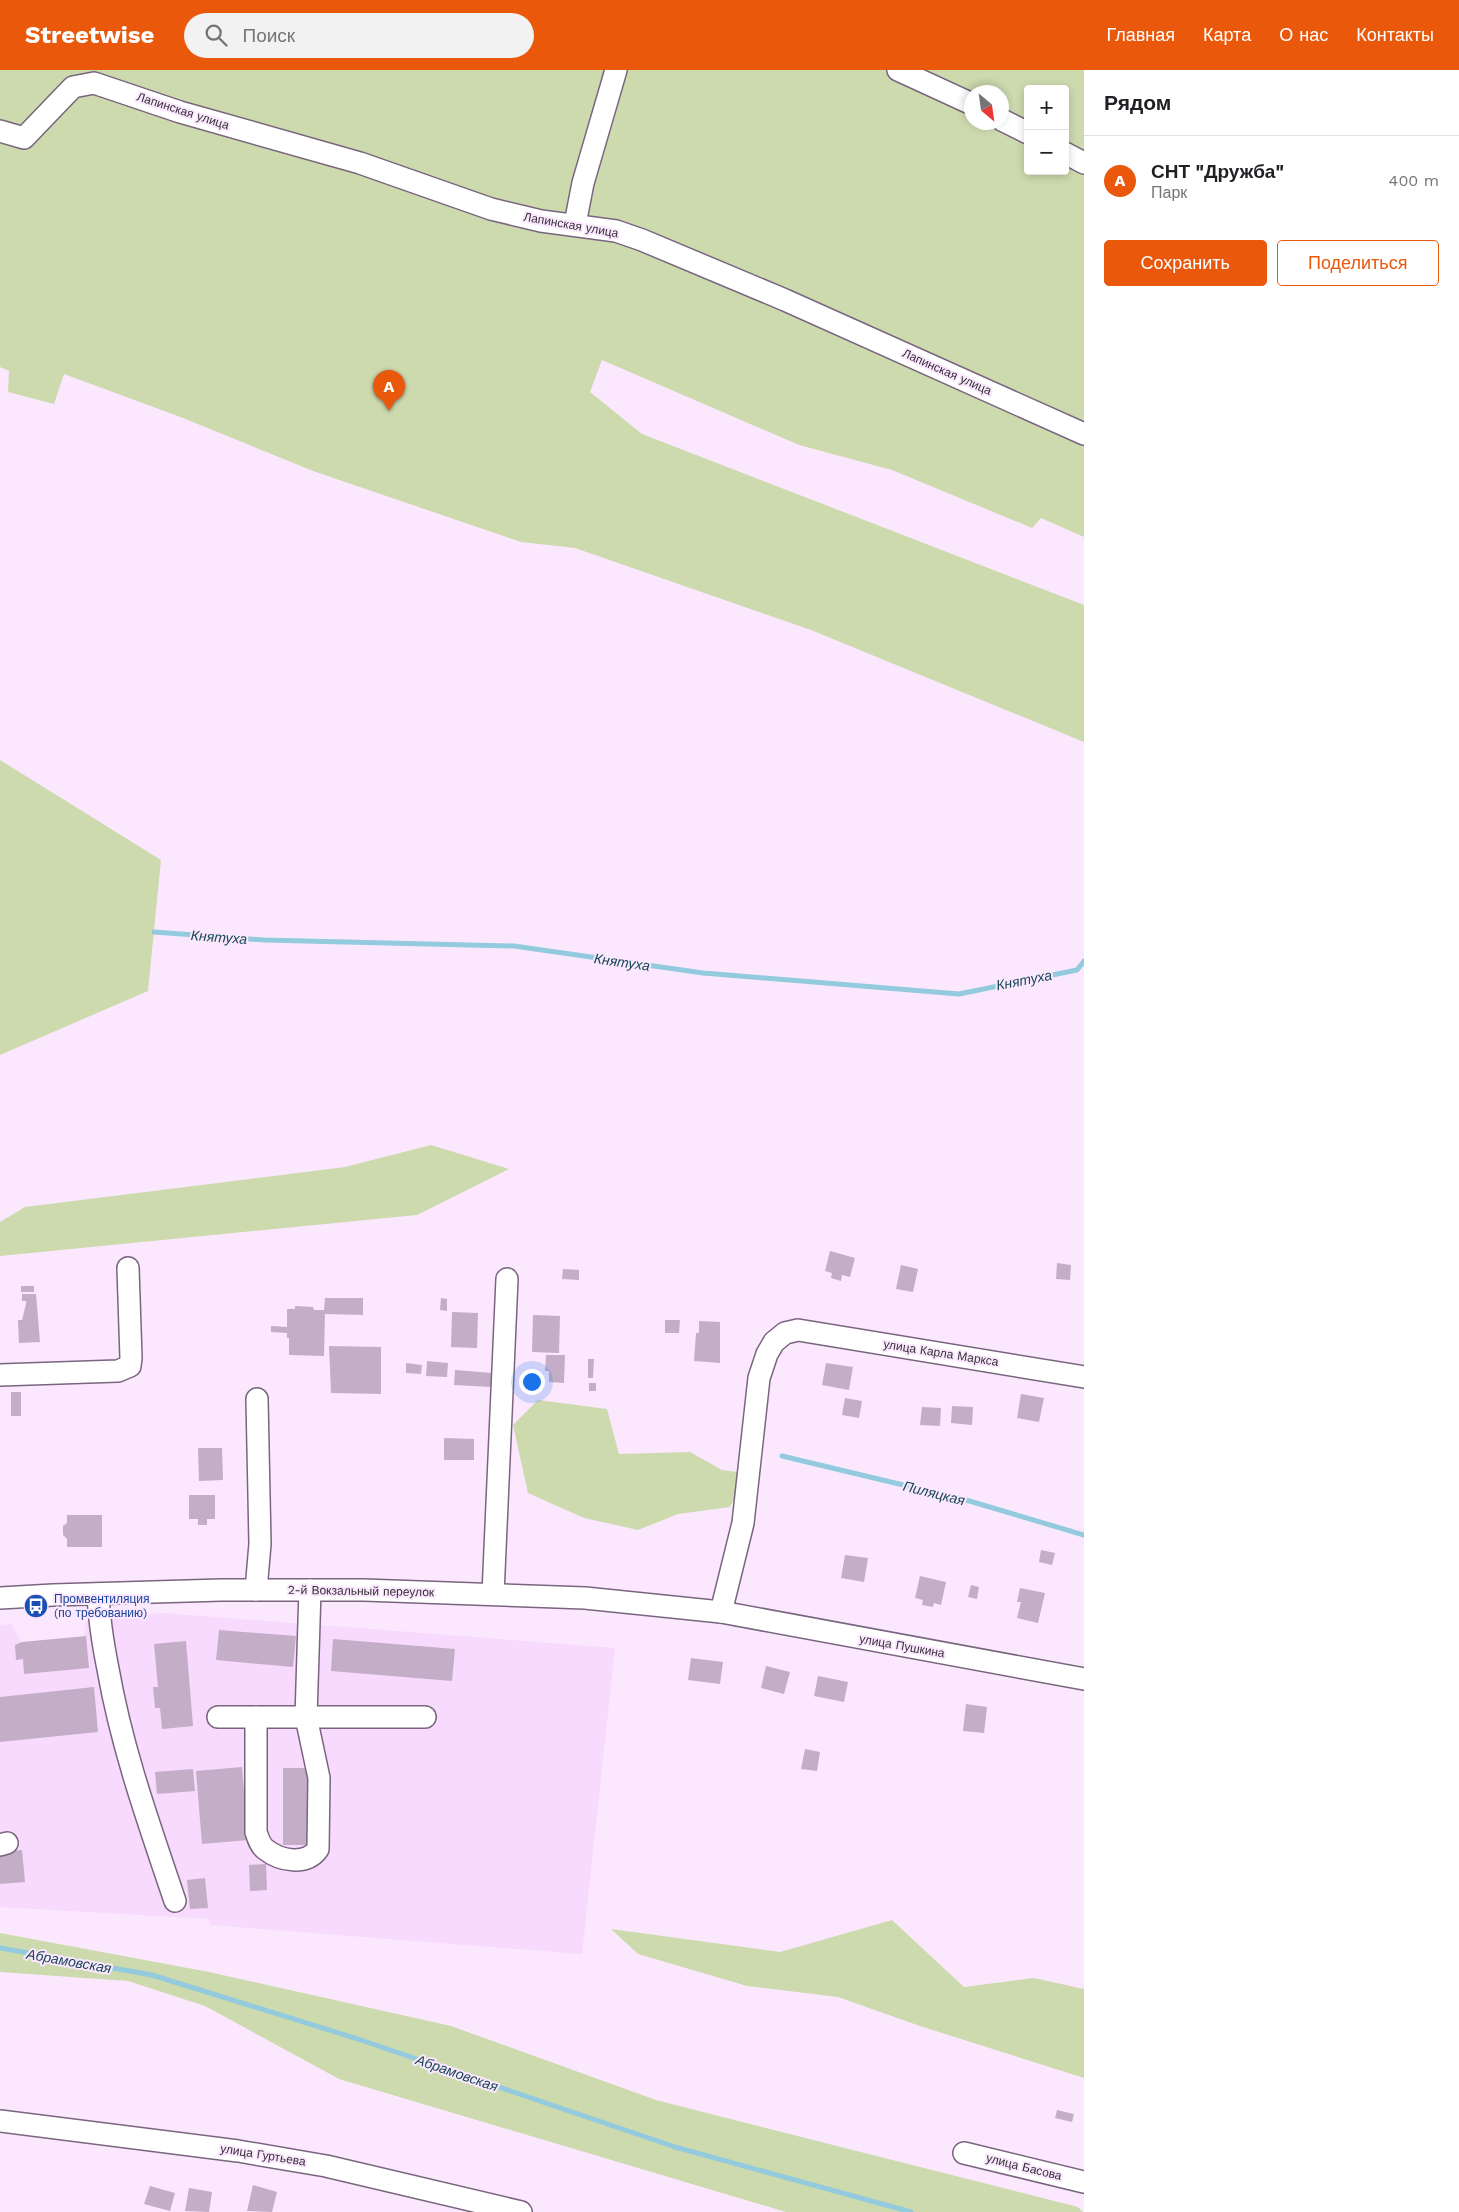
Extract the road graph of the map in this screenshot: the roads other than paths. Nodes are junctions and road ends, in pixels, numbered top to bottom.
1 (616, 70) edge
2 (898, 70) edge
3 (964, 100) edge
4 (1009, 124) edge
5 (0, 131) edge
6 (1024, 132) edge
7 (1069, 155) edge
8 (1084, 163) edge
9 (574, 224) junction
10 (1084, 434) edge
11 (128, 1268) dead end
12 (507, 1279) dead end
13 (0, 1375) edge
14 (1084, 1376) edge
15 (257, 1400) dead end
16 (256, 1590) junction
17 (310, 1590) junction
18 (98, 1594) junction
19 (493, 1594) junction
20 (0, 1598) edge
21 (721, 1612) junction
22 (1084, 1680) edge
23 (218, 1717) dead end
24 (256, 1717) junction
25 (306, 1717) junction
26 (425, 1717) dead end
27 (176, 1901) dead end
28 (0, 2121) edge
29 (964, 2152) dead end
30 (1084, 2182) edge
31 (521, 2212) edge

1 - 9 street
2 - 3 street
4 - 6 street
5 - 9 street, Лапинская улица
7 - 8 street
9 - 10 street, Лапинская улица
11 - 13 street
12 - 19 street
14 - 21 street, улица Карла Маркса
15 - 16 street
16 - 17 street, 2-й Вокзальный переулок
16 - 18 street, 2-й Вокзальный переулок
17 - 19 street, 2-й Вокзальный переулок
17 - 25 street
18 - 20 street, 2-й Вокзальный переулок
18 - 27 street
19 - 21 street, 2-й Вокзальный переулок
21 - 22 street, улица Пушкина
23 - 24 street
24 - 25 street
24 - 25 street
25 - 26 street
28 - 31 street, улица Гуртьева
29 - 30 street, улица Басова

